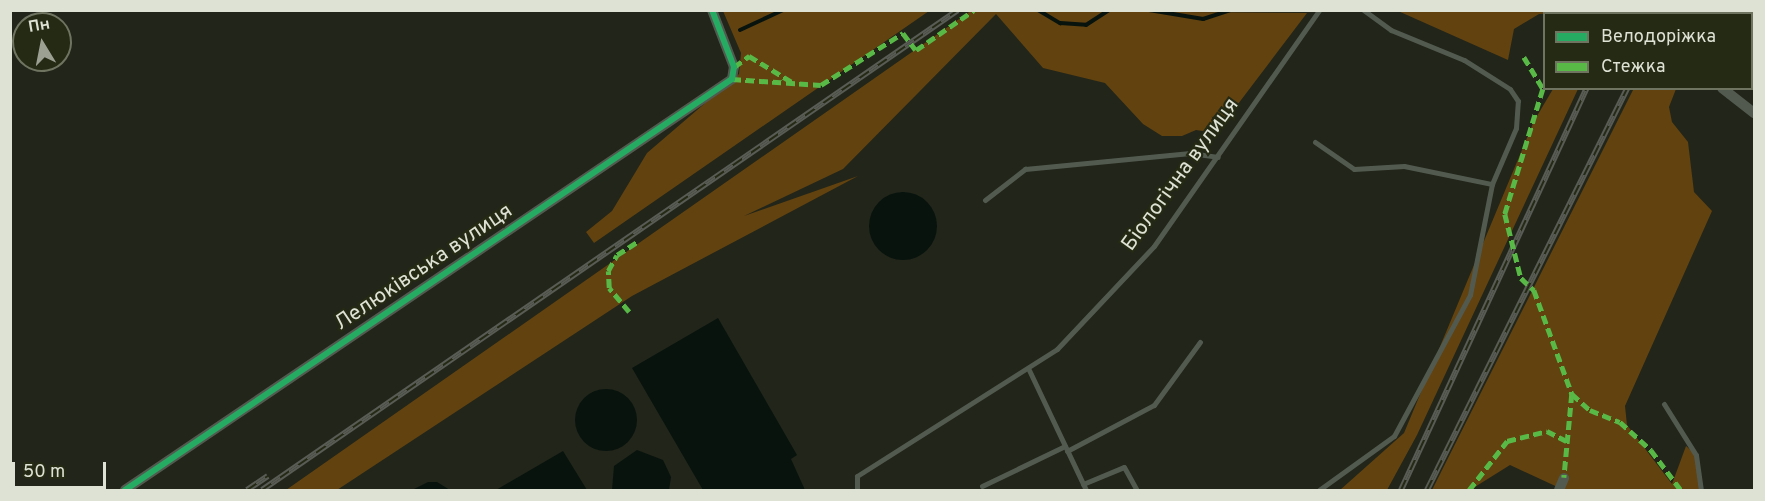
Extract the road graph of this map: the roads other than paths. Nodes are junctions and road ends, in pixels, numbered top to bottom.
1 (712, 10) edge
2 (1319, 10) edge
3 (1362, 10) edge
4 (1725, 90) edge
5 (1755, 113) edge
6 (1315, 142) dead end
7 (1218, 157) junction
8 (1492, 184) junction
9 (985, 200) dead end
10 (1200, 342) dead end
11 (1029, 370) junction
12 (1664, 404) dead end
13 (1066, 449) junction
14 (1564, 478) dead end
15 (1083, 484) junction
16 (982, 486) dead end
17 (125, 490) edge
18 (857, 490) edge
19 (1086, 490) edge
20 (1137, 490) edge
21 (1319, 490) edge
22 (1559, 490) edge
23 (1701, 490) edge

1 - 17 street, Лелюківська вулиця
2 - 7 lane, Біологічна вулиця
3 - 8 lane
4 - 5 street
6 - 8 lane
7 - 9 lane
7 - 11 lane, Біологічна вулиця
8 - 21 lane
10 - 13 lane
11 - 13 lane
11 - 18 lane, Біологічна вулиця
12 - 23 lane
13 - 15 lane
13 - 16 lane
14 - 22 street
15 - 19 lane
15 - 20 lane

